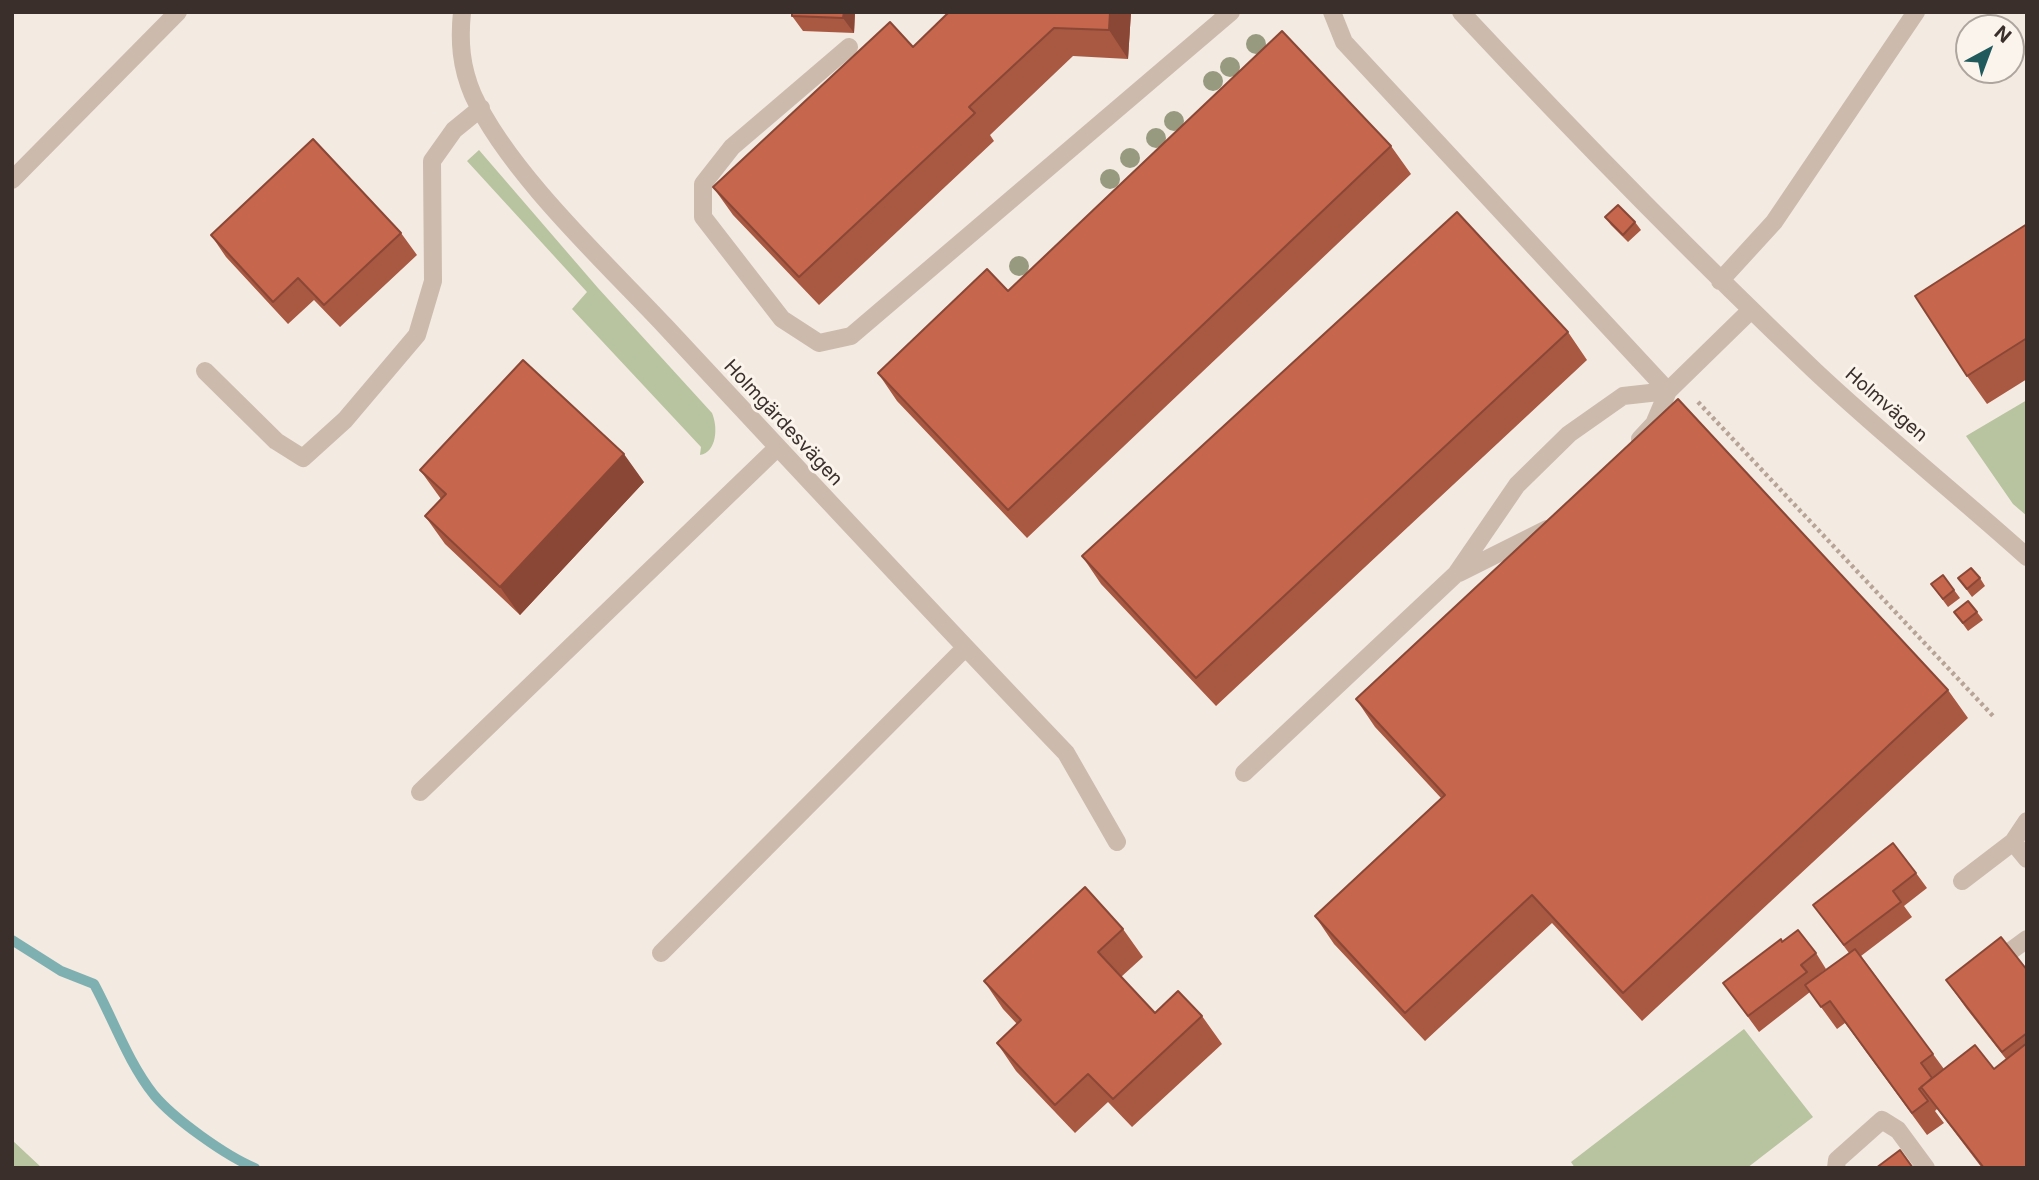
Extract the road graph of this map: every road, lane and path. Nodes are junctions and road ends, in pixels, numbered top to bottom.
1 (178, 12) edge
2 (462, 12) edge
3 (1231, 12) edge
4 (1332, 12) edge
5 (1461, 12) edge
6 (1916, 12) edge
7 (849, 47) dead end
8 (481, 108) junction
9 (12, 180) edge
10 (1720, 281) junction
11 (1751, 310) junction
12 (205, 371) dead end
13 (1673, 386) junction
14 (778, 447) junction
15 (1626, 454) edge
16 (1558, 521) edge
17 (2027, 556) edge
18 (1456, 575) junction
19 (965, 648) junction
20 (1994, 717) dead end
21 (1244, 773) dead end
22 (420, 792) dead end
23 (2027, 821) edge
24 (1116, 842) dead end
25 (2013, 842) junction
26 (2027, 859) edge
27 (1962, 881) dead end
28 (2027, 939) edge
29 (661, 953) dead end
30 (1975, 976) edge
31 (1836, 1168) edge
32 (1926, 1168) edge

1 - 9 street
2 - 8 street, Holmgärdesvägen
3 - 7 street
4 - 13 street
5 - 10 street, Holmvägen
6 - 10 street
8 - 12 street
8 - 14 street, Holmgärdesvägen
10 - 11 street, Holmvägen
11 - 13 street
11 - 17 street, Holmvägen
13 - 15 street
13 - 18 street
13 - 20 path
14 - 19 street, Holmgärdesvägen
14 - 22 street
16 - 18 street
18 - 21 street
19 - 24 street, Holmgärdesvägen
19 - 29 street
23 - 25 street
25 - 26 street
25 - 27 street
28 - 30 street
31 - 32 street

